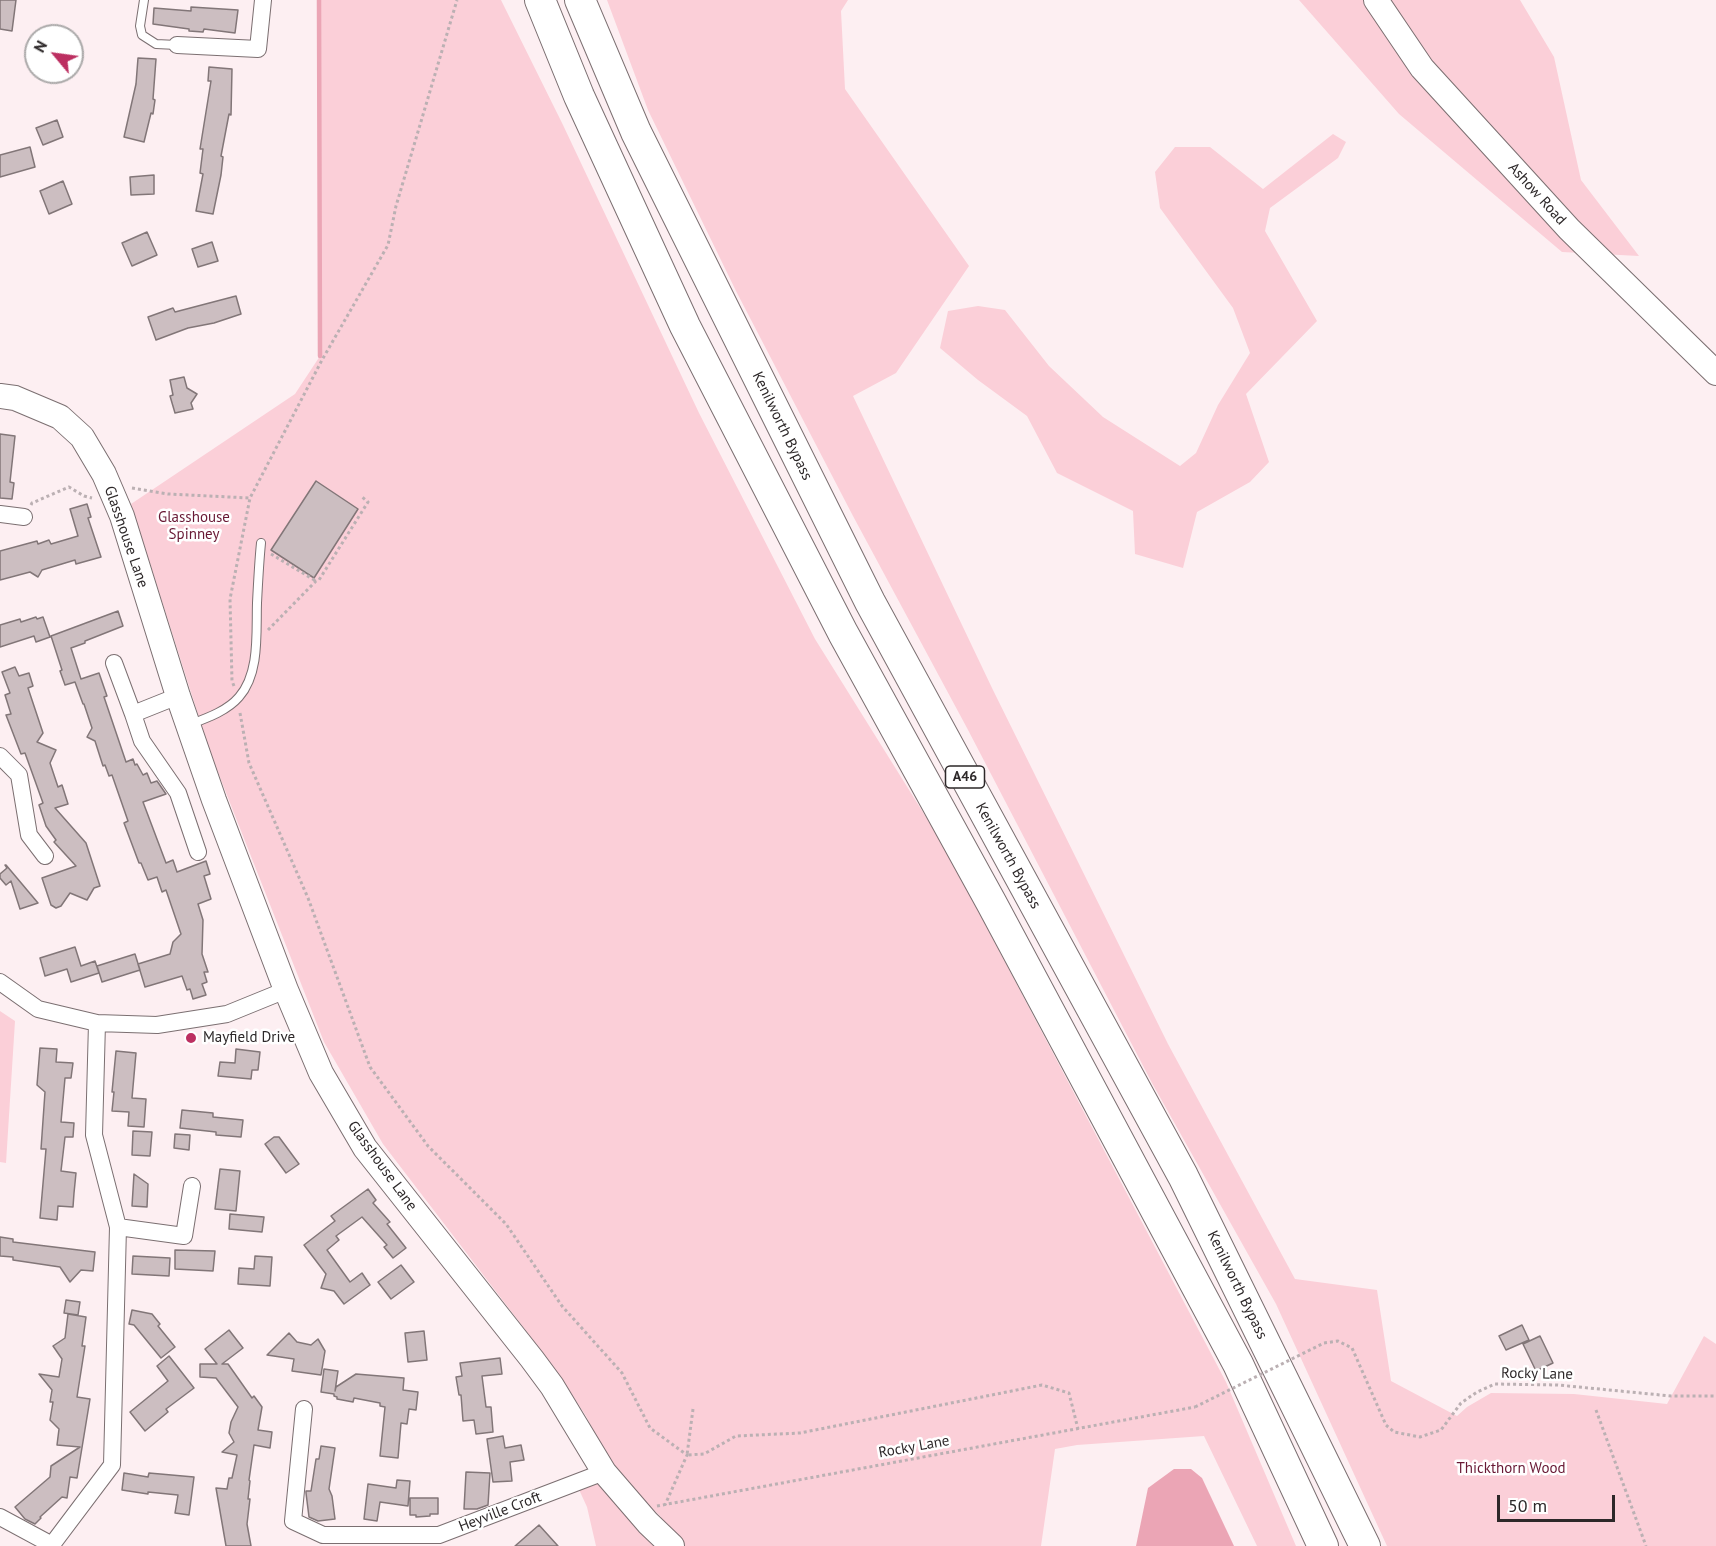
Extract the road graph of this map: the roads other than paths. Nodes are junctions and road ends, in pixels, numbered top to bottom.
1 (144, 0) edge
2 (263, 0) edge
3 (540, 0) edge
4 (580, 0) edge
5 (1376, 0) edge
6 (177, 45) joint
7 (1716, 373) edge
8 (0, 396) edge
9 (0, 514) edge
10 (24, 517) road end
11 (260, 546) road end
12 (114, 663) dead end
13 (178, 696) junction
14 (133, 714) junction
15 (188, 725) junction
16 (0, 756) edge
17 (198, 852) dead end
18 (45, 856) dead end
19 (0, 982) edge
20 (286, 990) junction
21 (98, 1023) junction
22 (192, 1186) dead end
23 (118, 1227) junction
24 (304, 1409) dead end
25 (604, 1472) junction
26 (0, 1517) edge
27 (438, 1541) edge
28 (51, 1546) edge
29 (672, 1546) edge
30 (1323, 1546) edge
31 (1365, 1546) edge

1 - 6 lane
2 - 6 street
3 - 30 highway, A46
4 - 31 highway, Kenilworth Bypass / A46
5 - 7 street, Ashow Road
8 - 13 street, Glasshouse Lane
9 - 10 street
11 - 15 lane
12 - 14 street
13 - 14 street
13 - 15 street, Glasshouse Lane
14 - 17 street
15 - 20 street, Glasshouse Lane
16 - 18 street
19 - 21 street
20 - 21 street
20 - 25 street, Glasshouse Lane
21 - 23 street
22 - 23 street
23 - 28 street
24 - 27 street, Heyville Croft
25 - 27 street, Heyville Croft
25 - 29 street, Glasshouse Lane
26 - 28 street

